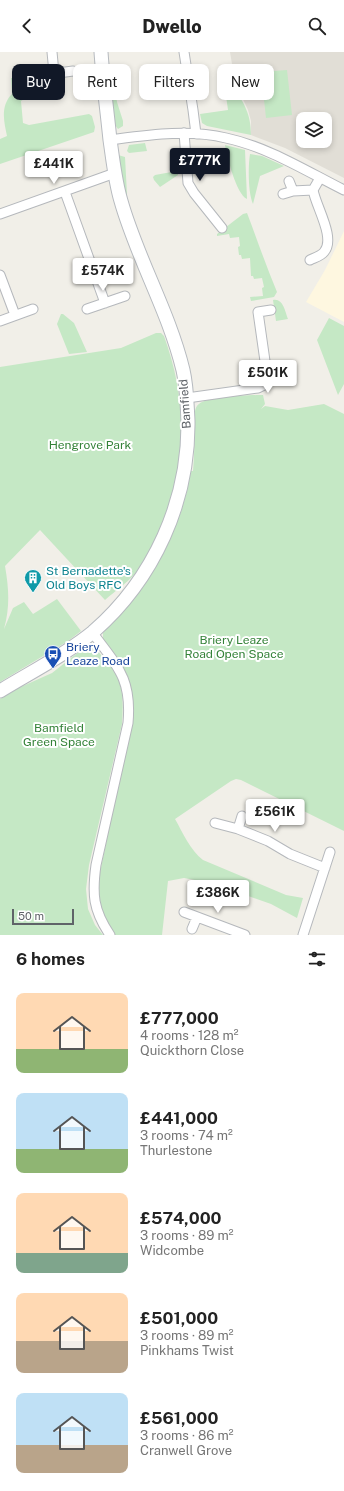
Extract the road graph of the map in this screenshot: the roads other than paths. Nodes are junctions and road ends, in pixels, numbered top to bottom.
1 (52, 52) edge
2 (101, 52) edge
3 (184, 52) edge
4 (53, 64) edge
5 (73, 71) dead end
6 (65, 72) edge
7 (184, 134) junction
8 (196, 134) junction
9 (110, 140) junction
10 (115, 173) junction
11 (320, 178) junction
12 (289, 181) dead end
13 (313, 190) junction
14 (344, 190) edge
15 (293, 191) junction
16 (65, 192) junction
17 (283, 194) dead end
18 (0, 214) edge
19 (222, 228) dead end
20 (310, 260) dead end
21 (0, 275) edge
22 (125, 296) dead end
23 (105, 303) junction
24 (33, 309) dead end
25 (88, 309) dead end
26 (271, 310) dead end
27 (15, 315) junction
28 (0, 321) edge
29 (187, 398) junction
30 (92, 632) junction
31 (0, 691) edge
32 (242, 816) dead end
33 (215, 823) dead end
34 (238, 829) junction
35 (330, 852) dead end
36 (325, 868) junction
37 (184, 912) dead end
38 (196, 917) junction
39 (192, 929) dead end
40 (110, 935) edge
41 (245, 935) edge
42 (303, 935) edge

1 - 4 street
2 - 9 street, Bamfield
3 - 8 street
5 - 6 street
7 - 8 street
7 - 9 street
7 - 19 street
8 - 11 street
9 - 10 street, Bamfield
10 - 16 street
10 - 29 street, Bamfield
11 - 13 street
11 - 14 street
12 - 15 street
13 - 15 street
13 - 20 street
15 - 17 street
16 - 18 street
16 - 23 street
21 - 27 street
22 - 23 street
23 - 25 street
24 - 27 street
26 - 29 street
27 - 28 street
29 - 30 street, Bamfield
30 - 31 street, Bamfield
30 - 40 street
32 - 34 street
33 - 34 street
34 - 36 street
35 - 36 street
36 - 42 street
37 - 38 street
38 - 39 street
38 - 41 street

